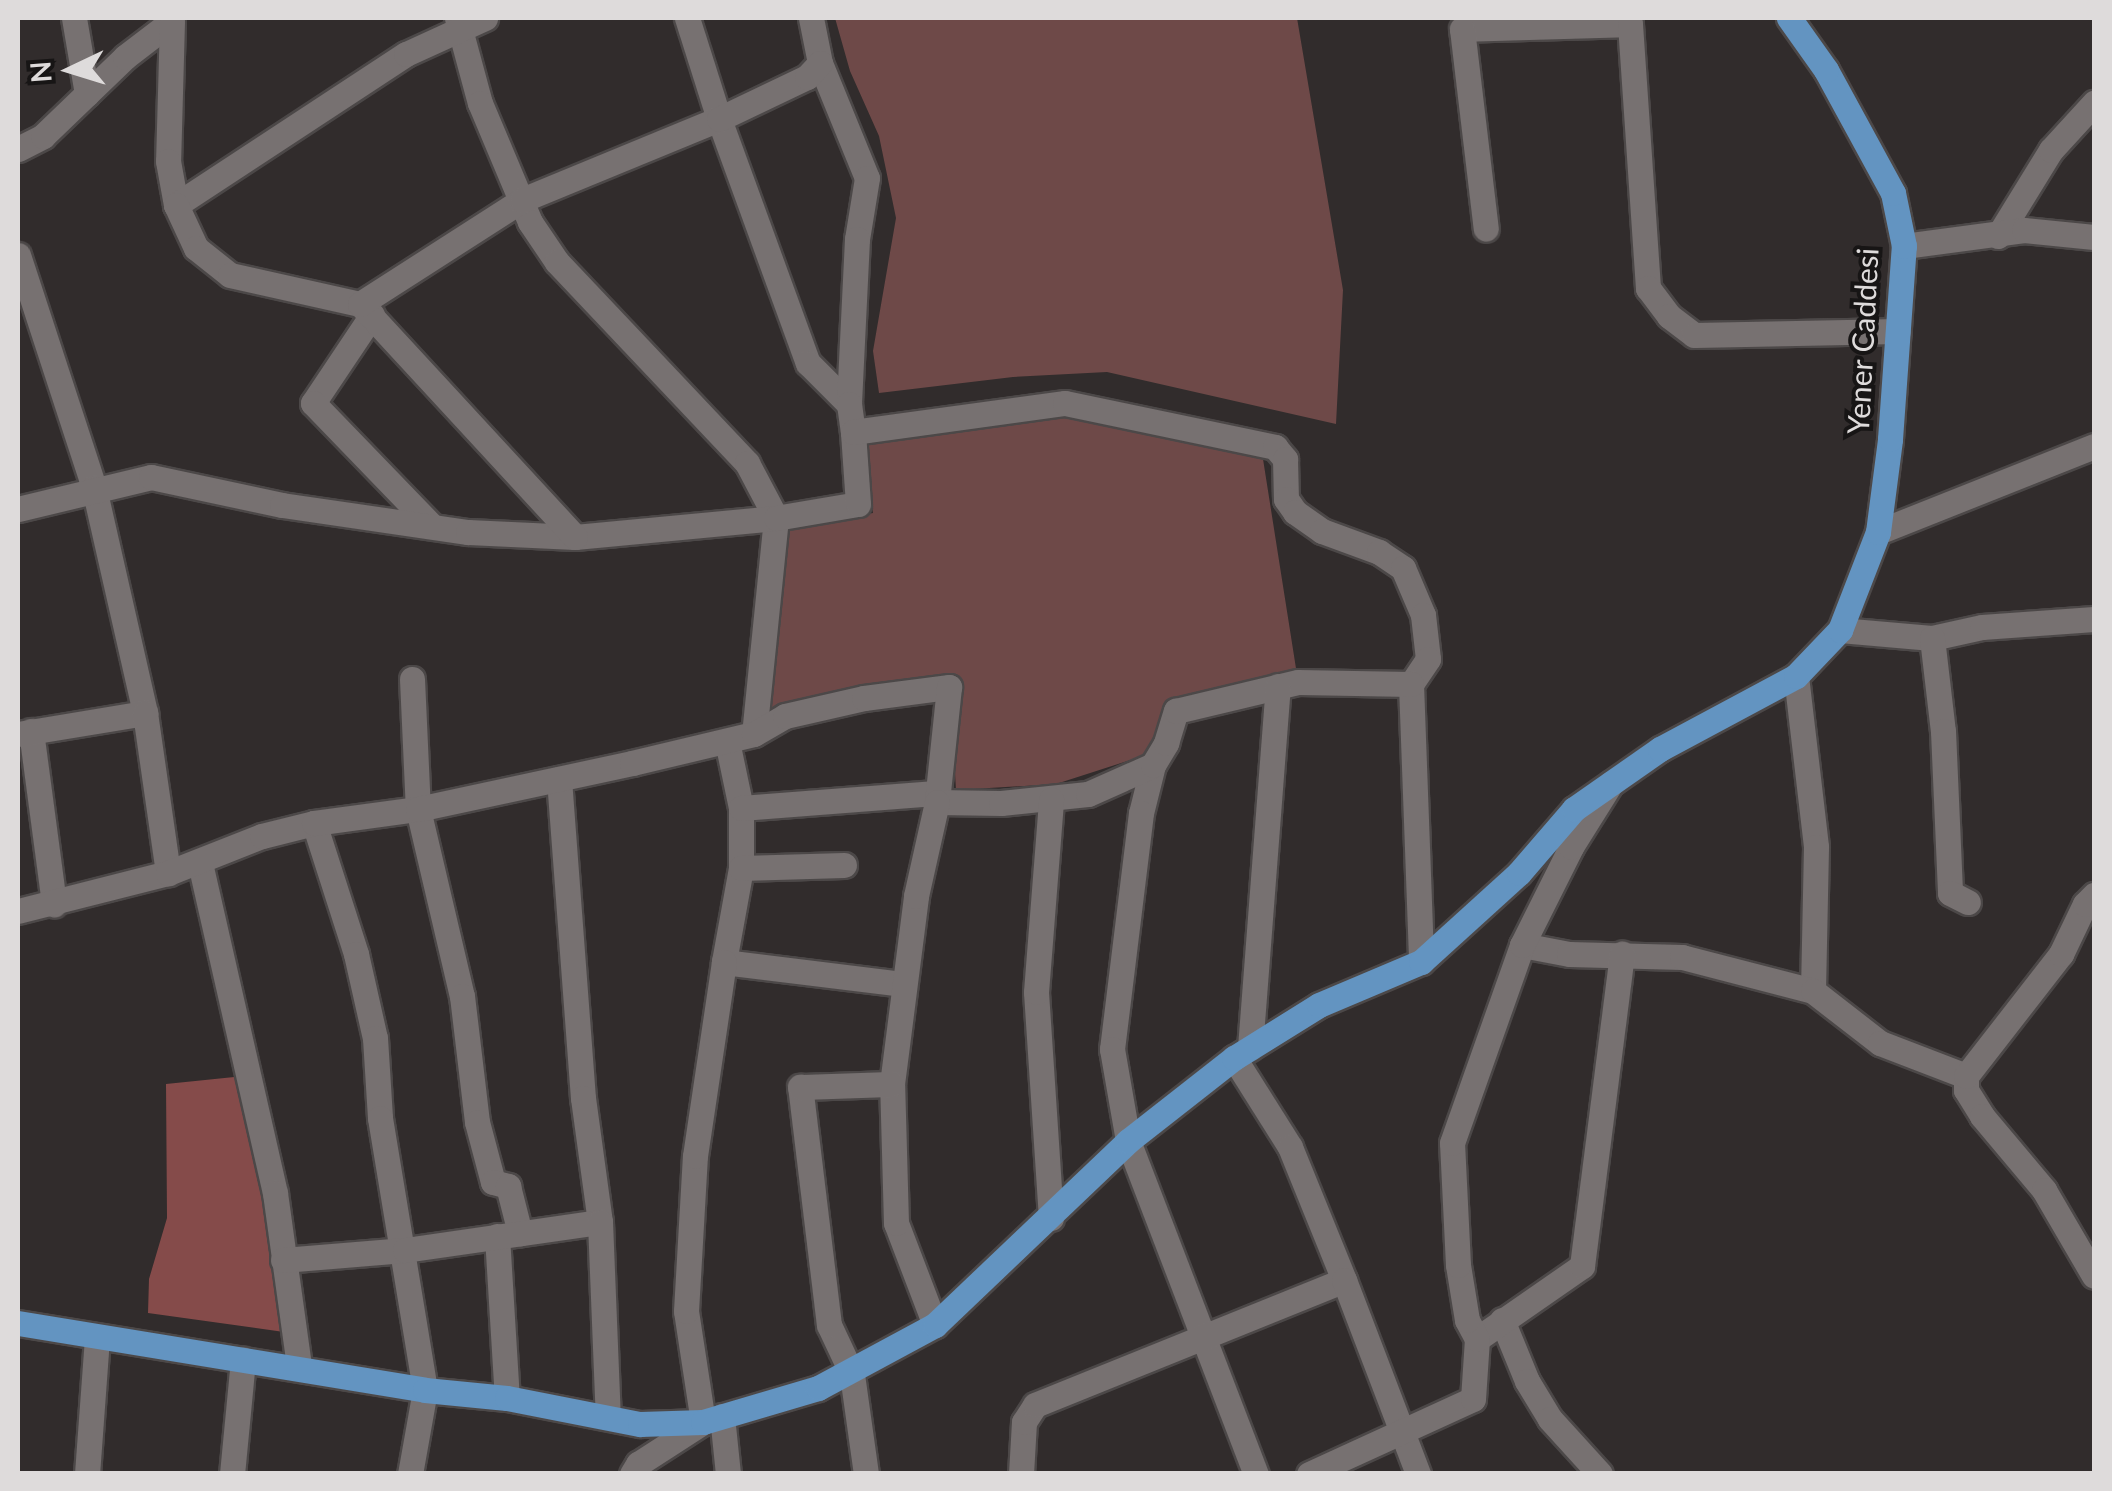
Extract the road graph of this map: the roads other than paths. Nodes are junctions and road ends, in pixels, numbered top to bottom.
1 (74, 18) edge
2 (485, 18) edge
3 (688, 18) edge
4 (811, 18) edge
5 (1487, 18) edge
6 (1789, 18) edge
7 (174, 19) edge
8 (457, 24) edge
9 (1462, 29) junction
10 (820, 64) junction
11 (86, 94) junction
12 (2094, 102) edge
13 (719, 119) junction
14 (18, 149) edge
15 (522, 200) junction
16 (176, 206) junction
17 (1486, 229) dead end
18 (1998, 236) junction
19 (2094, 237) edge
20 (1904, 246) junction
21 (21, 270) edge
22 (366, 310) junction
23 (1898, 331) junction
24 (848, 404) junction
25 (853, 432) junction
26 (2094, 446) edge
27 (94, 488) junction
28 (18, 508) edge
29 (776, 518) junction
30 (432, 525) junction
31 (1878, 532) junction
32 (574, 536) junction
33 (2094, 620) edge
34 (1840, 630) junction
35 (1932, 638) junction
36 (1796, 676) junction
37 (412, 679) dead end
38 (1411, 684) junction
39 (1278, 686) junction
40 (145, 713) junction
41 (21, 731) edge
42 (754, 734) junction
43 (727, 741) junction
44 (1153, 765) junction
45 (1614, 778) junction
46 (560, 779) junction
47 (937, 798) junction
48 (1051, 800) junction
49 (740, 808) junction
50 (418, 809) junction
51 (314, 823) junction
52 (200, 863) junction
53 (844, 865) dead end
54 (741, 868) junction
55 (168, 873) junction
56 (2094, 895) edge
57 (1968, 902) dead end
58 (54, 904) junction
59 (18, 912) edge
60 (1522, 945) junction
61 (1622, 954) junction
62 (724, 962) junction
63 (1421, 962) junction
64 (904, 984) junction
65 (1813, 991) junction
66 (1242, 1053) junction
67 (1966, 1076) junction
68 (892, 1084) junction
69 (1128, 1141) junction
70 (1050, 1218) junction
71 (600, 1222) junction
72 (509, 1234) junction
73 (406, 1250) junction
74 (283, 1260) junction
75 (2094, 1276) edge
76 (1344, 1280) junction
77 (1502, 1320) junction
78 (18, 1323) edge
79 (935, 1326) junction
80 (1202, 1336) junction
81 (97, 1339) junction
82 (1477, 1339) junction
83 (243, 1360) junction
84 (299, 1367) junction
85 (852, 1374) junction
86 (425, 1390) junction
87 (508, 1398) junction
88 (608, 1418) junction
89 (712, 1419) junction
90 (1402, 1433) junction
91 (87, 1474) edge
92 (232, 1474) edge
93 (410, 1474) edge
94 (632, 1474) edge
95 (728, 1474) edge
96 (866, 1474) edge
97 (1021, 1474) edge
98 (1256, 1474) edge
99 (1309, 1474) edge
100 (1418, 1474) edge
101 (1600, 1474) edge

1 - 11 street
2 - 8 street
3 - 13 street
4 - 10 street
5 - 9 street
6 - 20 main road, Yener Caddesi
7 - 11 street
7 - 16 street
8 - 15 street
8 - 16 street
9 - 17 street
9 - 23 street
10 - 13 street
10 - 24 street
11 - 14 street
12 - 18 street
13 - 15 street
13 - 24 street
15 - 22 street
15 - 29 street
16 - 22 street
18 - 19 street
18 - 20 street
20 - 23 main road, Yener Caddesi
21 - 27 street
22 - 30 street
22 - 32 street
23 - 31 main road, Yener Caddesi
24 - 25 street
25 - 29 street
25 - 38 street
26 - 31 street
27 - 28 street
27 - 30 street
27 - 40 street
29 - 32 street
29 - 42 street
30 - 32 street
31 - 34 main road, Yener Caddesi
33 - 35 street
34 - 35 street
34 - 36 main road
35 - 57 street
36 - 45 main road
36 - 65 street
37 - 50 street
38 - 39 street
38 - 63 street
39 - 44 street
39 - 66 street
40 - 41 street
40 - 55 street
41 - 58 street
42 - 43 street
42 - 47 street
43 - 46 street
43 - 49 street
44 - 48 street
44 - 69 street
45 - 60 street
45 - 63 main road
46 - 50 street
46 - 71 street
47 - 48 street
47 - 49 street
47 - 64 street
48 - 70 street
49 - 54 street
50 - 51 street
50 - 72 street
51 - 52 street
51 - 73 street
52 - 55 street
52 - 74 street
53 - 54 street
54 - 62 street
55 - 58 street
56 - 67 street
58 - 59 street
60 - 61 street
60 - 82 street
61 - 65 street
61 - 77 street
62 - 64 street
62 - 89 street
63 - 66 main road
64 - 68 street
65 - 67 street
66 - 69 main road
66 - 76 street
67 - 75 street
68 - 79 street
68 - 85 street
69 - 70 main road
69 - 80 street
70 - 79 main road
71 - 72 street
71 - 88 street
72 - 73 street
72 - 87 street
73 - 74 street
73 - 86 street
74 - 84 street
76 - 80 street
76 - 90 street
77 - 82 street
77 - 101 street
78 - 81 main road
79 - 85 main road
80 - 97 street
80 - 98 street
81 - 83 main road
81 - 91 street
82 - 90 street
83 - 84 main road
83 - 92 street
84 - 86 main road
85 - 89 main road
85 - 96 street
86 - 87 main road
86 - 93 street
87 - 88 main road
88 - 89 main road
89 - 94 street
89 - 95 street
90 - 99 street
90 - 100 street

